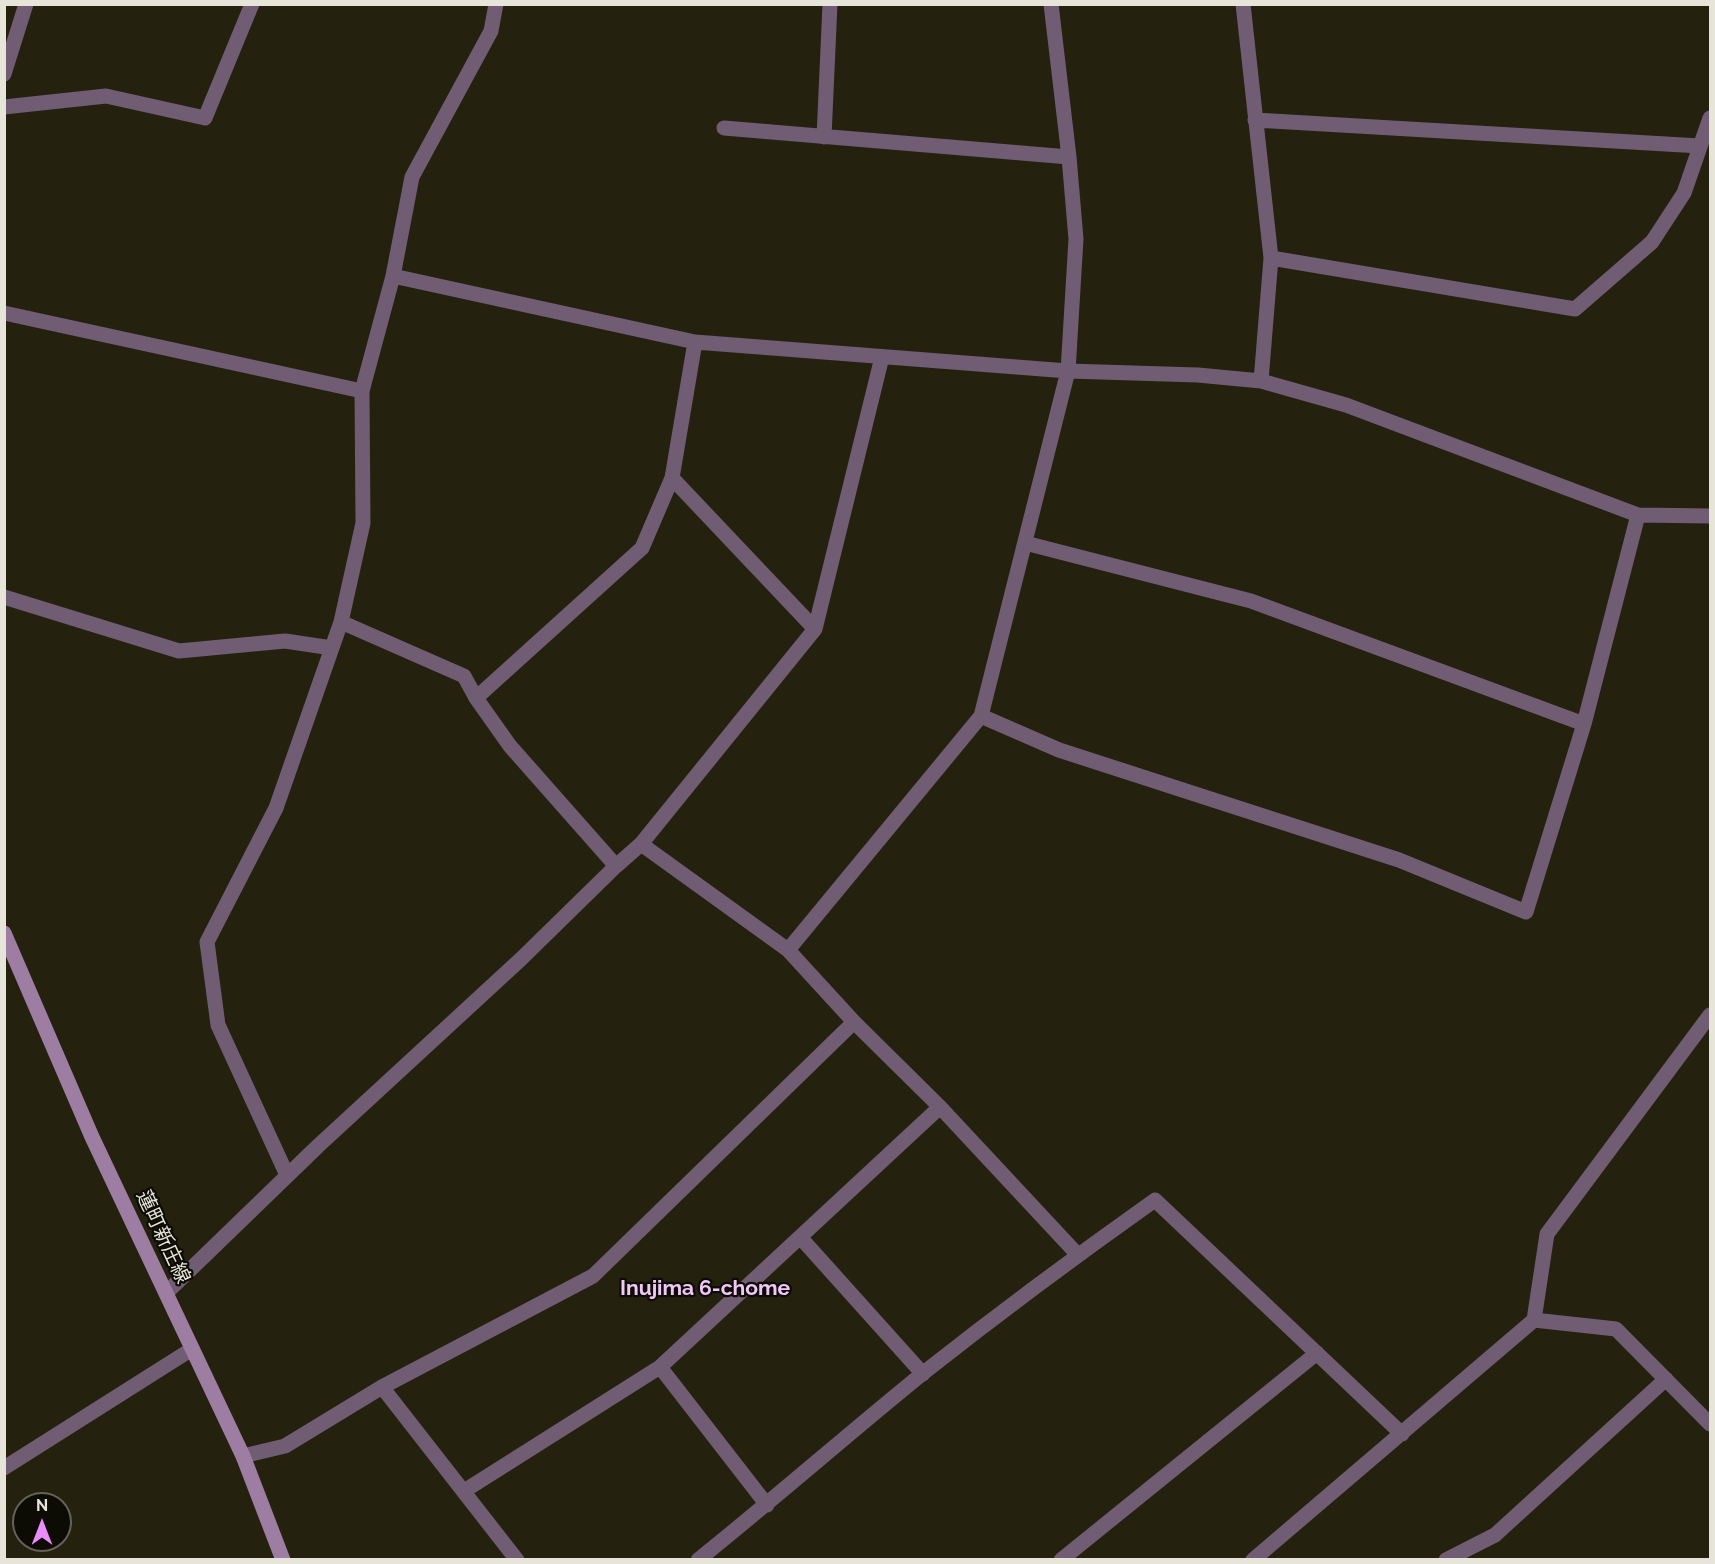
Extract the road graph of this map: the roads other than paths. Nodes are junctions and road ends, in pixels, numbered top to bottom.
1 (26, 4) edge
2 (252, 4) edge
3 (496, 4) edge
4 (830, 4) edge
5 (1051, 4) edge
6 (1243, 4) edge
7 (4, 74) edge
8 (4, 108) edge
9 (1710, 118) edge
10 (1255, 120) junction
11 (724, 128) dead end
12 (824, 137) junction
13 (1700, 146) junction
14 (1069, 157) junction
15 (1271, 258) junction
16 (393, 276) junction
17 (4, 313) edge
18 (695, 342) junction
19 (882, 357) junction
20 (1068, 371) junction
21 (1262, 381) junction
22 (362, 391) junction
23 (672, 478) junction
24 (1638, 515) junction
25 (1710, 516) edge
26 (1026, 543) junction
27 (4, 597) edge
28 (341, 622) junction
29 (815, 629) junction
30 (332, 648) junction
31 (476, 698) junction
32 (981, 716) junction
33 (1584, 723) junction
34 (641, 844) junction
35 (616, 866) junction
36 (4, 933) edge
37 (788, 950) junction
38 (1710, 1015) edge
39 (854, 1022) junction
40 (940, 1107) junction
41 (287, 1175) junction
42 (800, 1237) junction
43 (1078, 1254) junction
44 (166, 1293) junction
45 (1534, 1320) junction
46 (192, 1349) junction
47 (1317, 1353) junction
48 (660, 1367) junction
49 (923, 1374) junction
50 (1666, 1379) junction
51 (382, 1387) junction
52 (1710, 1424) edge
53 (1402, 1434) junction
54 (243, 1456) junction
55 (4, 1468) edge
56 (464, 1491) junction
57 (767, 1506) junction
58 (283, 1560) edge
59 (517, 1560) edge
60 (698, 1560) edge
61 (1061, 1560) edge
62 (1253, 1560) edge
63 (1446, 1560) edge

1 - 7 street
2 - 8 street
3 - 16 street
4 - 12 street
5 - 14 street
6 - 10 street
9 - 13 street
10 - 13 street
10 - 15 street
11 - 12 street
12 - 14 street
13 - 15 street
14 - 20 street
15 - 21 street
16 - 18 street
16 - 22 street
17 - 22 street
18 - 19 street
18 - 23 street
19 - 20 street
19 - 29 street
20 - 21 street
20 - 26 street
21 - 24 street
22 - 28 street
23 - 29 street
23 - 31 street
24 - 25 street
24 - 33 street
26 - 32 street
26 - 33 street
27 - 30 street
28 - 30 street
28 - 31 street
29 - 34 street
30 - 41 street
31 - 35 street
32 - 33 street
32 - 37 street
34 - 35 street
34 - 37 street
35 - 41 street
36 - 44 main road, 蓮町新庄線
37 - 39 street
38 - 45 street
39 - 40 street
39 - 51 street
40 - 42 street
40 - 43 street
41 - 44 street
42 - 48 street
42 - 49 street
43 - 47 street
43 - 49 street
44 - 46 main road, 蓮町新庄線
45 - 50 street
45 - 53 street
46 - 54 main road, 蓮町新庄線
46 - 55 street
47 - 53 street
47 - 61 street
48 - 56 street
48 - 57 street
49 - 57 street
50 - 52 street
50 - 63 street
51 - 54 street
51 - 56 street
53 - 62 street
54 - 58 main road, 蓮町新庄線
56 - 59 street
57 - 60 street

